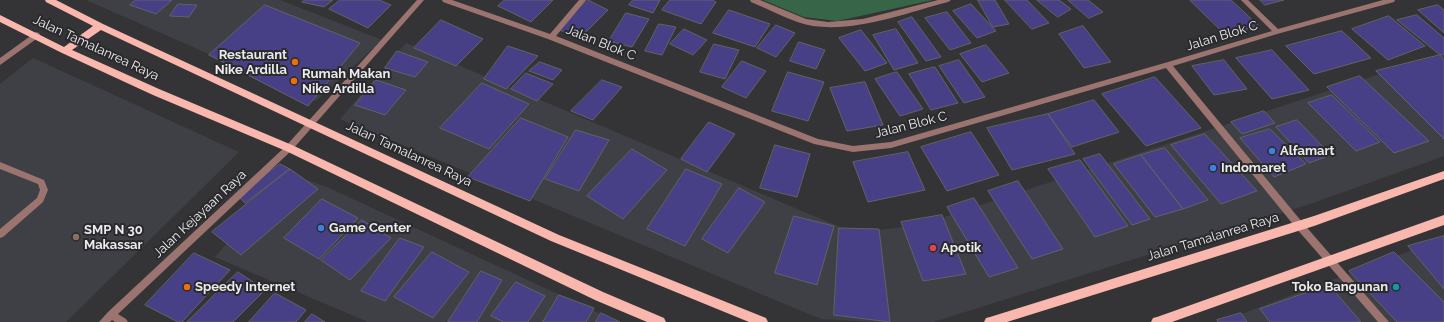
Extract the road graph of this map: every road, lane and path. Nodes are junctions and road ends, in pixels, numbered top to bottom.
1 (49, 0) edge
2 (421, 0) edge
3 (444, 0) edge
4 (583, 0) edge
5 (753, 0) edge
6 (948, 0) edge
7 (1244, 0) edge
8 (1392, 0) edge
9 (1378, 2) edge
10 (0, 18) edge
11 (100, 26) junction
12 (1277, 32) junction
13 (36, 35) junction
14 (551, 36) junction
15 (65, 51) junction
16 (0, 62) edge
17 (1168, 65) junction
18 (312, 123) junction
19 (289, 148) junction
20 (0, 165) edge
21 (1444, 174) edge
22 (1444, 220) edge
23 (1299, 225) junction
24 (0, 234) edge
25 (1330, 260) junction
26 (108, 319) edge
27 (123, 322) edge
28 (660, 322) edge
29 (762, 322) edge
30 (990, 322) edge
31 (1157, 322) edge
32 (1384, 322) edge

1 - 11 main road, Jalan Tamalanrea Raya
2 - 18 street, Jalan Kejayaan Raya
3 - 14 street, Jalan Blok C
4 - 14 street
5 - 6 street
7 - 12 street
8 - 9 street, Jalan Blok C
9 - 12 street, Jalan Blok C
10 - 13 main road, Jalan Tamalanrea Raya
11 - 15 main road
11 - 18 main road, Jalan Tamalanrea Raya
12 - 17 street, Jalan Blok C
13 - 15 main road, Jalan Tamalanrea Raya
13 - 16 street
14 - 17 street, Jalan Blok C
15 - 19 main road, Jalan Tamalanrea Raya
17 - 23 street
18 - 19 street, Jalan Kejayaan Raya
18 - 29 main road, Jalan Tamalanrea Raya
19 - 26 street, Jalan Kejayaan Raya
19 - 28 main road, Jalan Tamalanrea Raya
20 - 24 street
21 - 23 main road, Jalan Tamalanrea Raya
22 - 25 main road
23 - 25 street
23 - 30 main road, Jalan Tamalanrea Raya
25 - 31 main road
25 - 32 street
26 - 27 street

